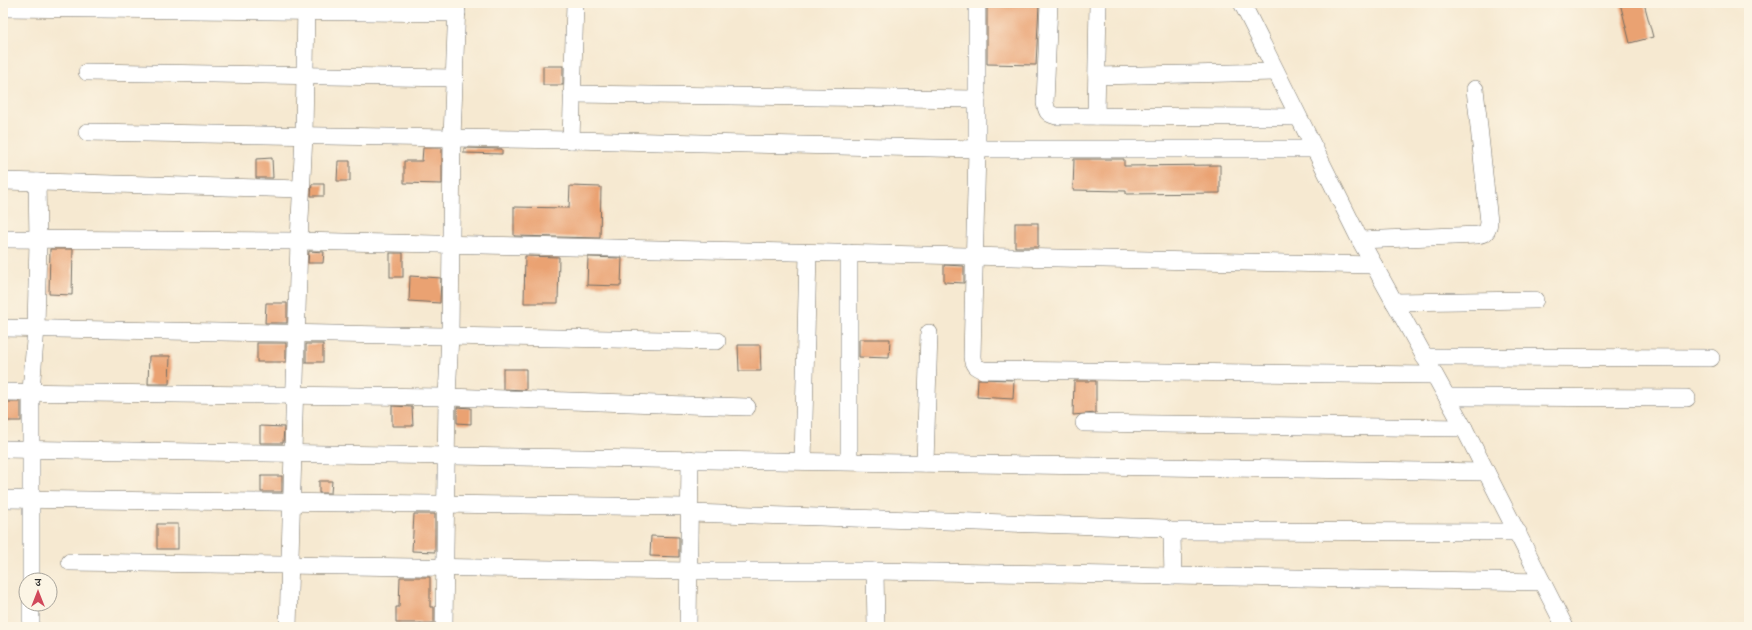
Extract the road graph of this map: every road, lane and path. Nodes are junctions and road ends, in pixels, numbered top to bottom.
1 (575, 3) edge
2 (977, 3) edge
3 (1049, 3) edge
4 (1098, 3) edge
5 (1242, 3) edge
6 (306, 7) edge
7 (3, 8) edge
8 (457, 8) edge
9 (87, 72) dead end
10 (1276, 72) junction
11 (305, 75) junction
12 (1097, 76) junction
13 (455, 78) junction
14 (1475, 89) dead end
15 (572, 94) junction
16 (977, 99) junction
17 (1096, 116) junction
18 (1297, 117) junction
19 (87, 132) dead end
20 (304, 135) junction
21 (452, 138) junction
22 (571, 140) junction
23 (977, 149) junction
24 (1314, 149) junction
25 (3, 181) edge
26 (36, 182) junction
27 (301, 189) junction
28 (3, 239) edge
29 (38, 240) junction
30 (1360, 240) junction
31 (299, 241) junction
32 (451, 245) junction
33 (808, 252) junction
34 (849, 253) junction
35 (974, 256) junction
36 (1374, 265) junction
37 (1535, 300) dead end
38 (1394, 302) junction
39 (3, 328) edge
40 (36, 328) junction
41 (296, 333) junction
42 (929, 333) dead end
43 (450, 335) junction
44 (717, 341) dead end
45 (1424, 357) junction
46 (1711, 358) dead end
47 (1434, 375) junction
48 (31, 391) junction
49 (3, 392) edge
50 (294, 395) junction
51 (1447, 396) junction
52 (447, 397) junction
53 (1687, 398) dead end
54 (747, 408) dead end
55 (1084, 423) dead end
56 (1464, 428) junction
57 (3, 449) edge
58 (31, 449) junction
59 (292, 453) junction
60 (446, 456) junction
61 (690, 459) junction
62 (803, 461) junction
63 (849, 461) junction
64 (925, 462) junction
65 (1486, 472) junction
66 (3, 500) edge
67 (31, 500) junction
68 (291, 503) junction
69 (446, 504) junction
70 (690, 510) junction
71 (1169, 530) junction
72 (1518, 532) junction
73 (70, 562) dead end
74 (290, 565) junction
75 (445, 568) junction
76 (690, 571) junction
77 (875, 571) junction
78 (31, 572) edge
79 (1173, 576) junction
80 (1542, 582) junction
81 (31, 612) edge
82 (31, 627) edge
83 (288, 627) edge
84 (444, 627) edge
85 (688, 627) edge
86 (876, 627) edge
87 (1565, 627) edge

1 - 15 street
2 - 16 street
3 - 17 street
4 - 12 street
5 - 10 street
6 - 7 street
6 - 8 street
6 - 11 street
8 - 13 street
9 - 11 street
10 - 12 street
10 - 18 street
11 - 13 street
11 - 20 street
12 - 17 street
13 - 21 street
14 - 30 street
15 - 16 street
15 - 22 street
16 - 23 street
17 - 18 street
18 - 24 street
19 - 20 street
20 - 21 street
20 - 27 street
21 - 22 street
21 - 32 street
22 - 23 street
23 - 24 street
23 - 35 street
24 - 30 street
25 - 26 street
26 - 27 street
26 - 29 street
27 - 31 street
28 - 29 street
29 - 31 street
29 - 40 street
30 - 36 street
31 - 32 street
31 - 41 street
32 - 33 street
32 - 43 street
33 - 34 street
33 - 62 street
34 - 35 street
34 - 63 street
35 - 36 street
35 - 47 street
36 - 38 street
37 - 38 street
38 - 45 street
39 - 40 street
40 - 41 street
40 - 48 street
41 - 43 street
41 - 50 street
42 - 64 street
43 - 44 street
43 - 52 street
45 - 46 street
45 - 47 street
47 - 51 street
48 - 49 street
48 - 50 street
48 - 58 street
50 - 52 street
50 - 59 street
51 - 53 street
51 - 56 street
52 - 54 street
52 - 60 street
55 - 56 street
56 - 65 street
57 - 58 street
58 - 59 street
58 - 67 street
59 - 60 street
59 - 68 street
60 - 61 street
60 - 69 street
61 - 62 street
61 - 70 street
62 - 63 street
63 - 64 street
64 - 65 street
65 - 72 street
66 - 67 street
67 - 68 street
67 - 78 street
68 - 69 street
68 - 74 street
69 - 70 street
69 - 75 street
70 - 71 street
70 - 76 street
71 - 72 street
71 - 79 street
72 - 80 street
73 - 74 street
74 - 75 street
74 - 83 street
75 - 76 street
75 - 84 street
76 - 77 street
76 - 85 street
77 - 79 street
77 - 86 street
79 - 80 street
80 - 87 street
81 - 82 street

